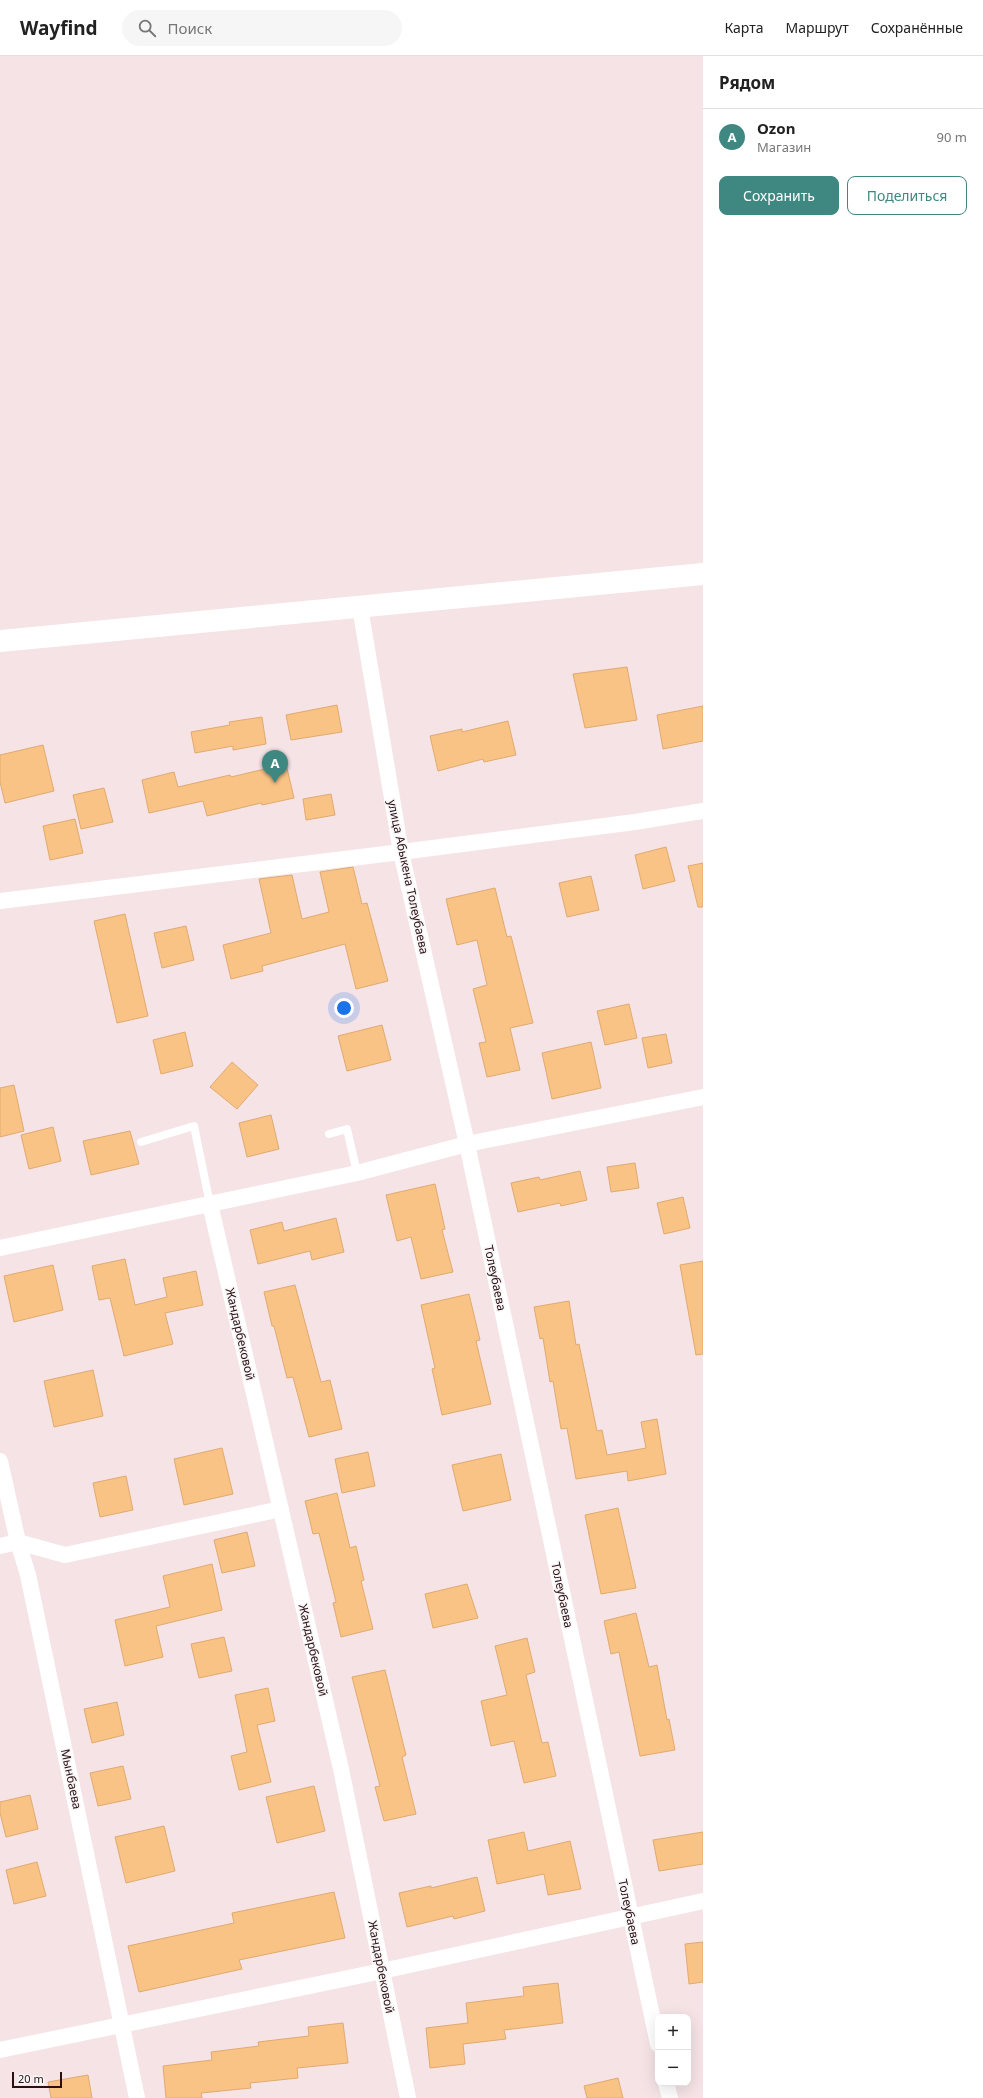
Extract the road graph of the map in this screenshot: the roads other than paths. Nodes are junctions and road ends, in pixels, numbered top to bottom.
1 (703, 574) edge
2 (360, 607) junction
3 (0, 641) edge
4 (703, 811) edge
5 (401, 852) junction
6 (0, 901) edge
7 (703, 1097) edge
8 (329, 1134) dead end
9 (141, 1142) dead end
10 (467, 1144) junction
11 (357, 1173) junction
12 (210, 1204) junction
13 (0, 1248) edge
14 (0, 1461) edge
15 (281, 1509) junction
16 (18, 1542) junction
17 (0, 1546) edge
18 (703, 1901) edge
19 (630, 1918) junction
20 (382, 1971) junction
21 (122, 2024) junction
22 (655, 2030) edge
23 (0, 2050) edge
24 (667, 2086) edge
25 (137, 2098) edge
26 (408, 2098) edge
27 (670, 2098) edge

1 - 2 main road
2 - 3 main road
2 - 5 street, улица Абыкена Толеубаева
4 - 5 street
5 - 6 street
5 - 10 street, улица Абыкена Толеубаева
7 - 10 street
8 - 11 lane
9 - 12 lane
10 - 11 street
10 - 19 street, Толеубаева
11 - 12 street
12 - 13 street
12 - 15 street, Жандарбековой
14 - 16 street, Мынбаева
15 - 16 street
15 - 20 street, Жандарбековой
16 - 17 street
16 - 21 street, Мынбаева
18 - 19 street
19 - 20 street
19 - 22 street, Толеубаева
20 - 21 street
20 - 26 street, Жандарбековой
21 - 23 street
21 - 25 street, Мынбаева
24 - 27 street

